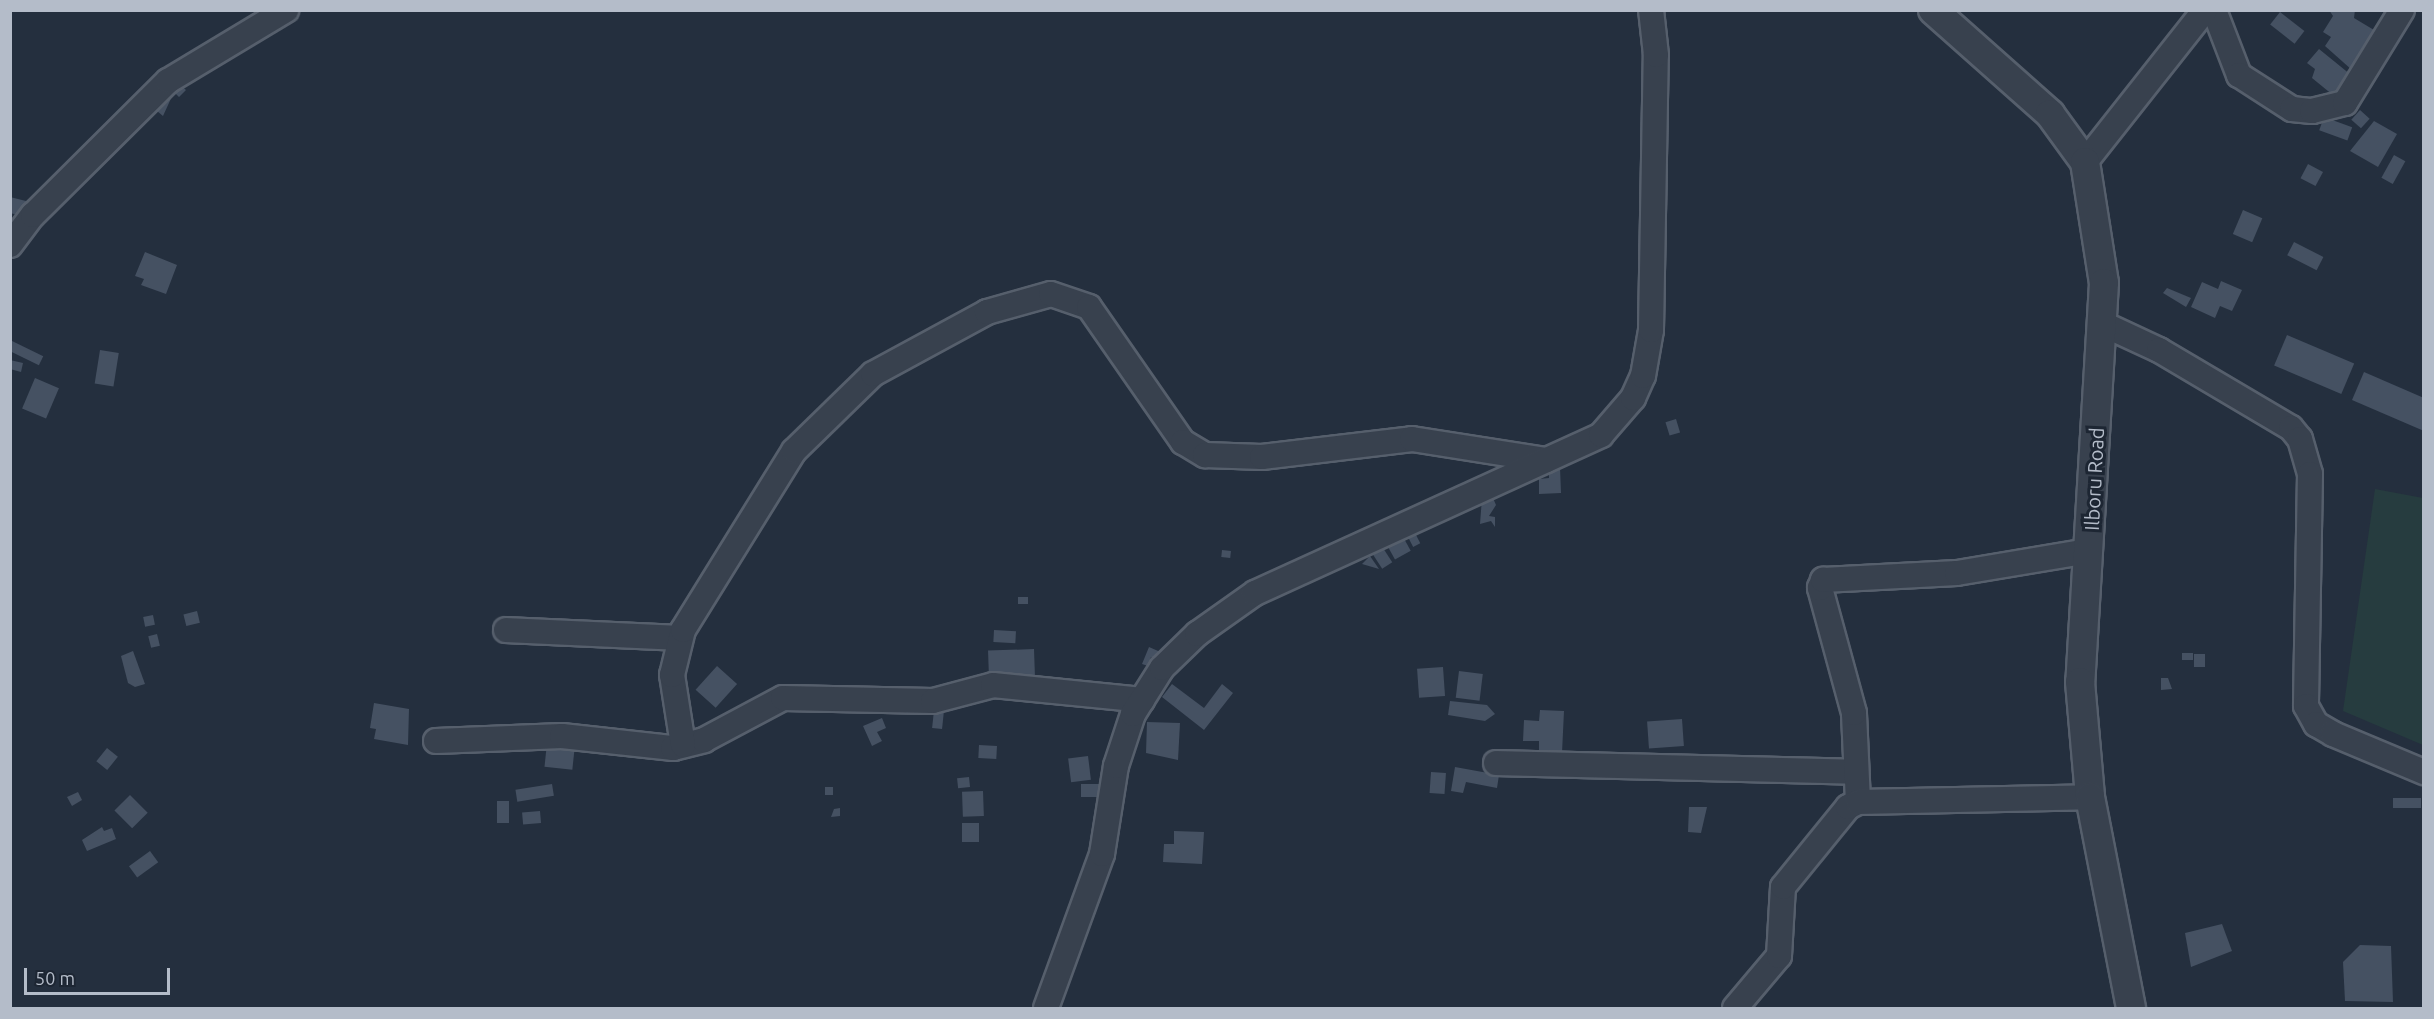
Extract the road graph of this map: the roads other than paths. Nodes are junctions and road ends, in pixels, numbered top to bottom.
1 (286, 10) edge
2 (1651, 10) edge
3 (1933, 10) edge
4 (2205, 10) edge
5 (2214, 10) edge
6 (2402, 10) edge
7 (2085, 162) junction
8 (10, 245) edge
9 (2103, 324) junction
10 (1546, 460) junction
11 (2090, 551) junction
12 (506, 630) dead end
13 (681, 638) junction
14 (1142, 700) junction
15 (436, 741) dead end
16 (683, 745) junction
17 (1496, 763) dead end
18 (1853, 772) junction
19 (2424, 772) edge
20 (2090, 798) junction
21 (1858, 802) junction
22 (1046, 1008) edge
23 (1735, 1008) edge
24 (2131, 1008) edge

1 - 8 street
2 - 10 street
3 - 7 street, Ilboru Road
4 - 7 street
5 - 6 street
7 - 9 street, Ilboru Road
9 - 11 street, Ilboru Road
9 - 19 street
10 - 13 street
10 - 14 street
11 - 18 street
11 - 20 street, Ilboru Road
12 - 13 street
13 - 16 street
14 - 16 street
14 - 22 street
15 - 16 street
17 - 18 street
18 - 21 street
20 - 21 street
20 - 24 street, Ilboru Road
21 - 23 street

